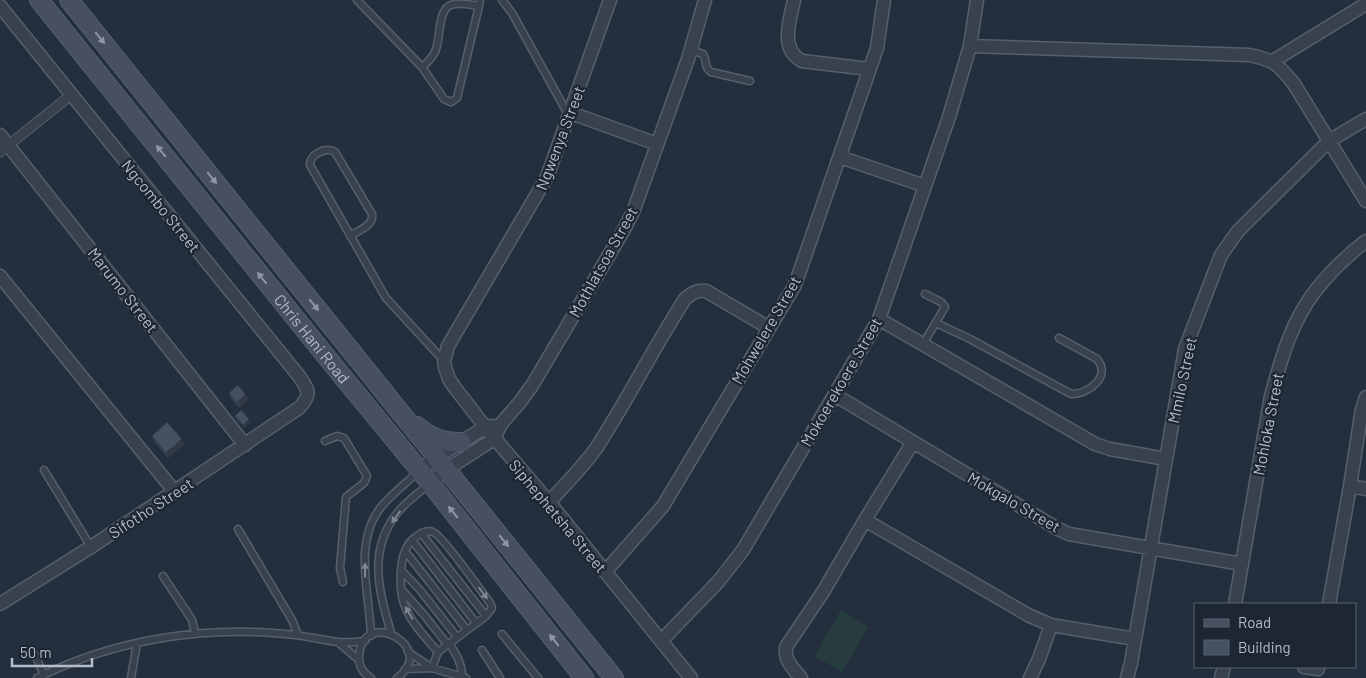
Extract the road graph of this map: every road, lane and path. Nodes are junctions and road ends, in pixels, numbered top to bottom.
1 (39, 0) edge
2 (69, 0) edge
3 (357, 0) edge
4 (502, 0) edge
5 (610, 0) edge
6 (705, 0) edge
7 (794, 0) edge
8 (884, 0) edge
9 (977, 0) edge
10 (479, 3) edge
11 (1366, 4) edge
12 (0, 6) edge
13 (970, 46) junction
14 (691, 50) junction
15 (1273, 61) junction
16 (422, 67) junction
17 (869, 69) junction
18 (750, 81) dead end
19 (71, 94) junction
20 (570, 115) junction
21 (1366, 118) edge
22 (0, 135) edge
23 (1329, 141) junction
24 (657, 144) junction
25 (4, 148) edge
26 (840, 157) junction
27 (925, 186) junction
28 (1366, 201) edge
29 (350, 236) junction
30 (1366, 241) edge
31 (0, 276) edge
32 (925, 294) dead end
33 (879, 319) junction
34 (936, 323) junction
35 (769, 328) junction
36 (1058, 338) dead end
37 (923, 344) junction
38 (444, 361) junction
39 (835, 395) junction
40 (1366, 397) edge
41 (300, 408) joint
42 (404, 417) junction
43 (500, 424) junction
44 (486, 427) junction
45 (494, 438) junction
46 (325, 441) dead end
47 (461, 442) junction
48 (913, 442) junction
49 (245, 445) junction
50 (1166, 459) junction
51 (441, 464) junction
52 (44, 470) dead end
53 (424, 477) junction
54 (1350, 486) junction
55 (1366, 489) edge
56 (174, 492) junction
57 (549, 502) junction
58 (865, 520) junction
59 (238, 529) dead end
60 (421, 533) junction
61 (412, 540) junction
62 (91, 547) junction
63 (1150, 549) junction
64 (405, 551) junction
65 (1242, 564) junction
66 (401, 570) junction
67 (605, 572) junction
68 (164, 576) dead end
69 (342, 582) dead end
70 (402, 590) junction
71 (1235, 603) edge
72 (1329, 603) edge
73 (0, 604) edge
74 (486, 616) junction
75 (476, 623) junction
76 (1051, 624) junction
77 (467, 630) junction
78 (195, 633) junction
79 (391, 633) junction
80 (502, 634) dead end
81 (298, 635) junction
82 (371, 636) junction
83 (457, 637) junction
84 (1135, 639) junction
85 (364, 641) junction
86 (661, 641) junction
87 (339, 642) junction
88 (137, 643) junction
89 (448, 644) junction
90 (482, 650) dead end
91 (408, 652) junction
92 (438, 652) junction
93 (36, 655) dead end
94 (359, 660) junction
95 (432, 668) junction
96 (406, 669) junction
97 (44, 674) junction
98 (464, 677) edge
99 (37, 678) edge
100 (131, 678) edge
101 (371, 678) edge
102 (397, 678) edge
103 (500, 678) edge
104 (538, 678) edge
105 (584, 678) edge
106 (614, 678) edge
107 (690, 678) edge
108 (801, 678) edge
109 (1030, 678) edge
110 (1127, 678) edge

53 -> 1 main road, Chris Hani Road
2 -> 42 main road, Chris Hani Road
3 - 16 lane
4 - 20 lane
5 - 20 street, Ngwenya Street
6 - 14 street, Mothlatsoa Street
7 - 17 street
8 - 17 street, Mohwelere Street
9 - 13 street, Mokoerekoere Street
10 - 16 lane
10 - 16 lane
11 - 15 street
12 - 19 street, Ngcombo Street
13 - 15 street
13 - 27 street, Mokoerekoere Street
14 - 18 lane
14 - 24 street, Mothlatsoa Street
15 - 23 street
17 - 26 street, Mohwelere Street
19 - 25 street
19 - 41 street, Ngcombo Street
20 - 24 street
20 - 38 street, Ngwenya Street
21 - 23 street, Mmilo Street
22 - 25 street, Marumo Street
23 - 28 street
23 - 50 street, Mmilo Street
24 - 43 street, Mothlatsoa Street
25 - 49 street, Marumo Street
26 - 27 street
26 - 35 street, Mohwelere Street
27 - 33 street, Mokoerekoere Street
29 - 29 lane
29 - 38 lane
30 - 65 street, Mohloka Street
31 - 56 street
32 - 34 lane
33 - 37 street
33 - 39 street, Mokoerekoere Street
34 - 36 lane
34 - 37 lane
35 - 57 street
35 - 67 street, Mohwelere Street
37 - 50 street
38 - 44 street, Siphephetsha Street
39 - 48 street, Mokgalo Street
39 - 86 street, Mokoerekoere Street
40 - 54 street
41 - 49 street, Sifotho Street
42 - 47 main road
42 - 51 main road, Chris Hani Road
43 - 44 street
43 - 45 street, Mothlatsoa Street
44 - 45 street, Siphephetsha Street
44 - 47 street
45 - 51 street
45 - 57 street, Siphephetsha Street
46 - 69 lane
47 - 51 street
48 - 58 street
48 - 63 street, Mokgalo Street
49 - 56 street, Sifotho Street
50 - 63 street, Mmilo Street
51 - 53 street
51 -> 106 main road, Chris Hani Road
52 - 62 lane
53 -> 79 lane
82 -> 53 lane
105 -> 53 main road, Chris Hani Road
54 - 55 street
54 - 72 street
56 - 62 street, Sifotho Street
57 - 67 street, Siphephetsha Street
58 - 76 street
58 - 108 street
59 - 81 lane
60 - 61 lane
60 - 74 lane
60 -> 74 lane
61 - 64 lane
61 - 75 lane
62 - 73 street, Sifotho Street
63 - 65 street, Mokgalo Street
63 - 84 street, Mmilo Street
64 - 66 lane
64 - 77 lane
65 - 71 street, Mohloka Street
66 - 70 lane
66 - 83 lane
67 - 86 street, Siphephetsha Street
68 - 78 lane
70 - 89 lane
92 -> 70 lane
74 - 75 lane
75 - 77 lane
76 - 84 street
76 - 109 street
77 - 83 lane
78 - 81 lane
78 - 88 lane
79 - 82 lane
79 - 91 lane
80 - 104 lane
81 - 87 lane
82 - 85 lane
83 - 89 lane
84 - 110 street, Mmilo Street
85 - 87 lane
85 - 94 lane
86 - 107 street, Siphephetsha Street
87 - 94 lane
88 - 97 lane
88 - 100 lane
89 - 92 lane
89 - 98 lane
90 - 103 lane
91 - 95 lane
91 - 96 lane
92 - 95 lane
93 - 97 lane
94 - 101 lane
95 - 96 lane
95 - 98 lane
96 - 102 lane
97 - 99 lane

